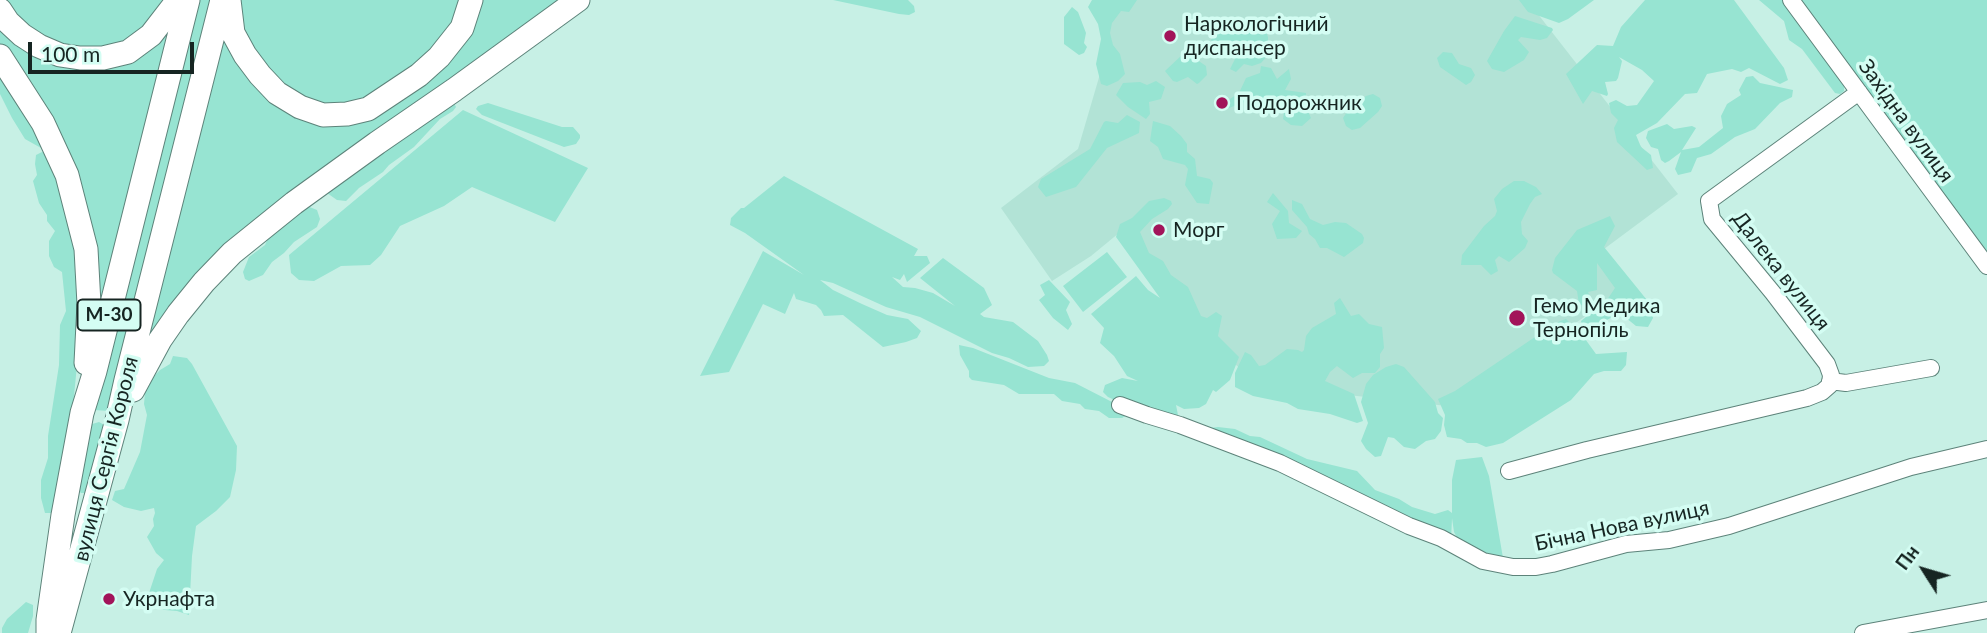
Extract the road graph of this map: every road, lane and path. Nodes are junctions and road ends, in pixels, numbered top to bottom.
1 (178, 0) edge
2 (188, 0) edge
3 (222, 0) edge
4 (229, 0) edge
5 (471, 0) edge
6 (578, 0) edge
7 (1791, 0) edge
8 (0, 10) edge
9 (0, 56) edge
10 (1859, 92) junction
11 (1987, 266) edge
12 (1931, 368) dead end
13 (1830, 381) junction
14 (1120, 405) dead end
15 (82, 413) junction
16 (117, 420) junction
17 (1987, 449) edge
18 (1509, 471) dead end
19 (1987, 610) edge
20 (48, 633) edge
21 (59, 633) edge
22 (1863, 633) edge

1 - 8 highway
2 - 15 highway, вулиця Сергія Короля / М-30
3 - 16 highway, вулиця Сергія Короля
4 - 5 highway
6 - 16 highway, М-30
7 - 10 street, Західна вулиця
9 - 15 highway
10 - 11 street, Західна вулиця
10 - 13 street, Далека вулиця
12 - 13 street
13 - 18 street
14 - 17 street, Бічна Нова вулиця
15 - 16 highway
15 - 20 highway, вулиця Сергія Короля / М-30
16 - 21 highway, вулиця Сергія Короля / М-30
19 - 22 street

